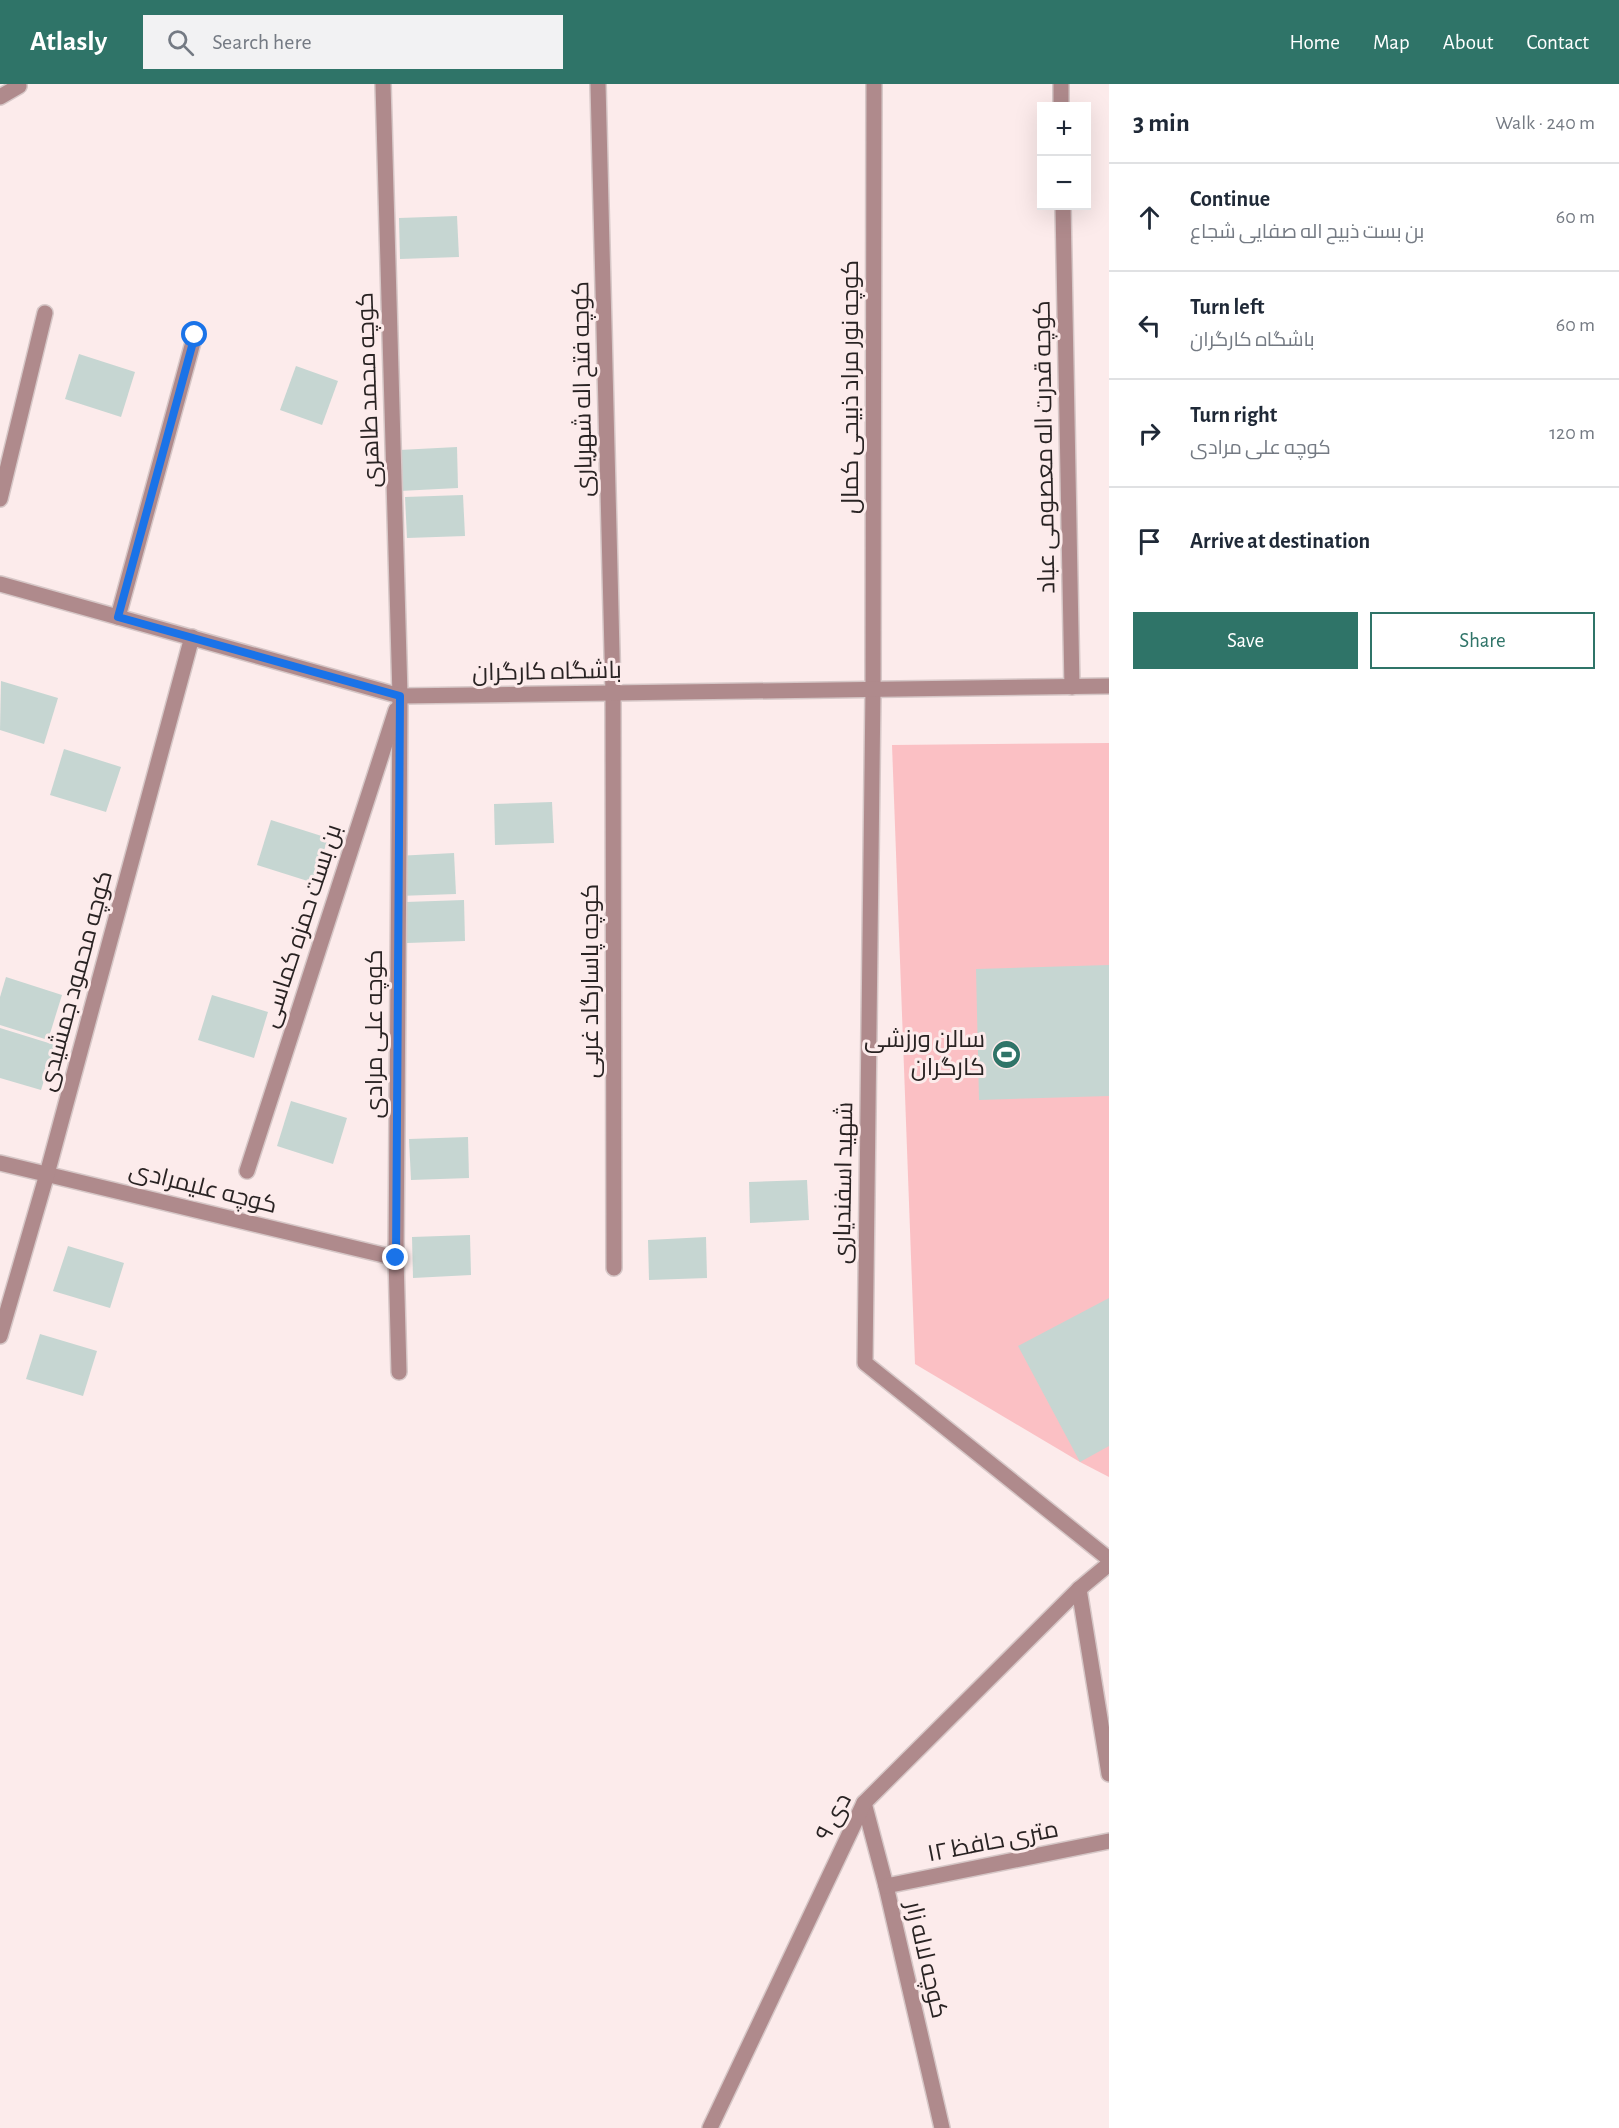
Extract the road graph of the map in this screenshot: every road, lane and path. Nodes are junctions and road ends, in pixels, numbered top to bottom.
1 (383, 84) edge
2 (598, 84) edge
3 (874, 84) edge
4 (1061, 84) edge
5 (19, 86) dead end
6 (0, 97) edge
7 (1061, 102) edge
8 (1063, 210) edge
9 (45, 313) dead end
10 (195, 335) dead end
11 (0, 500) edge
12 (0, 584) edge
13 (118, 617) junction
14 (192, 637) junction
15 (1109, 686) edge
16 (1072, 687) junction
17 (873, 690) junction
18 (613, 693) junction
19 (400, 696) junction
20 (0, 1162) edge
21 (247, 1171) dead end
22 (47, 1174) junction
23 (396, 1258) junction
24 (614, 1268) dead end
25 (0, 1335) edge
26 (399, 1372) dead end
27 (1109, 1561) edge
28 (1078, 1588) junction
29 (1109, 1774) edge
30 (864, 1803) junction
31 (1109, 1841) edge
32 (886, 1886) junction
33 (710, 2128) edge
34 (942, 2128) edge

1 - 19 street, کوچه محمد طاهری
2 - 18 street, کوچه فتح اله شهریاری
3 - 17 street, کوچه نور مراد ذبیحی کمال
4 - 7 street
5 - 6 street
8 - 16 street, کوچه قدرت اله معصومی عباد
9 - 11 street
10 - 13 street
12 - 13 street, باشگاه کارگران
13 - 14 street, باشگاه کارگران
14 - 19 street, باشگاه کارگران
14 - 22 street, کوچه محمود جمشیدی
15 - 16 street, باشگاه کارگران
16 - 17 street, باشگاه کارگران
17 - 18 street, باشگاه کارگران
17 - 27 street, شهید اسفندیاری
18 - 19 street, باشگاه کارگران
18 - 24 street, کوچه پاسارگاد غربی
19 - 21 street, بن بست حمزه کماسی
19 - 23 street, کوچه علی مرادی
20 - 22 street, کوچه علیمرادی
22 - 23 street, کوچه علیمرادی
22 - 25 street, کوچه محمود جمشیدی
23 - 26 street, کوچه علی مرادی
27 - 28 street, ۹ دی
28 - 29 street
28 - 30 street, ۹ دی
30 - 32 street, کوچه لاله زار
30 - 33 street, ۹ دی
31 - 32 street, ۱۲ متری حافظ
32 - 34 street, کوچه لاله زار

